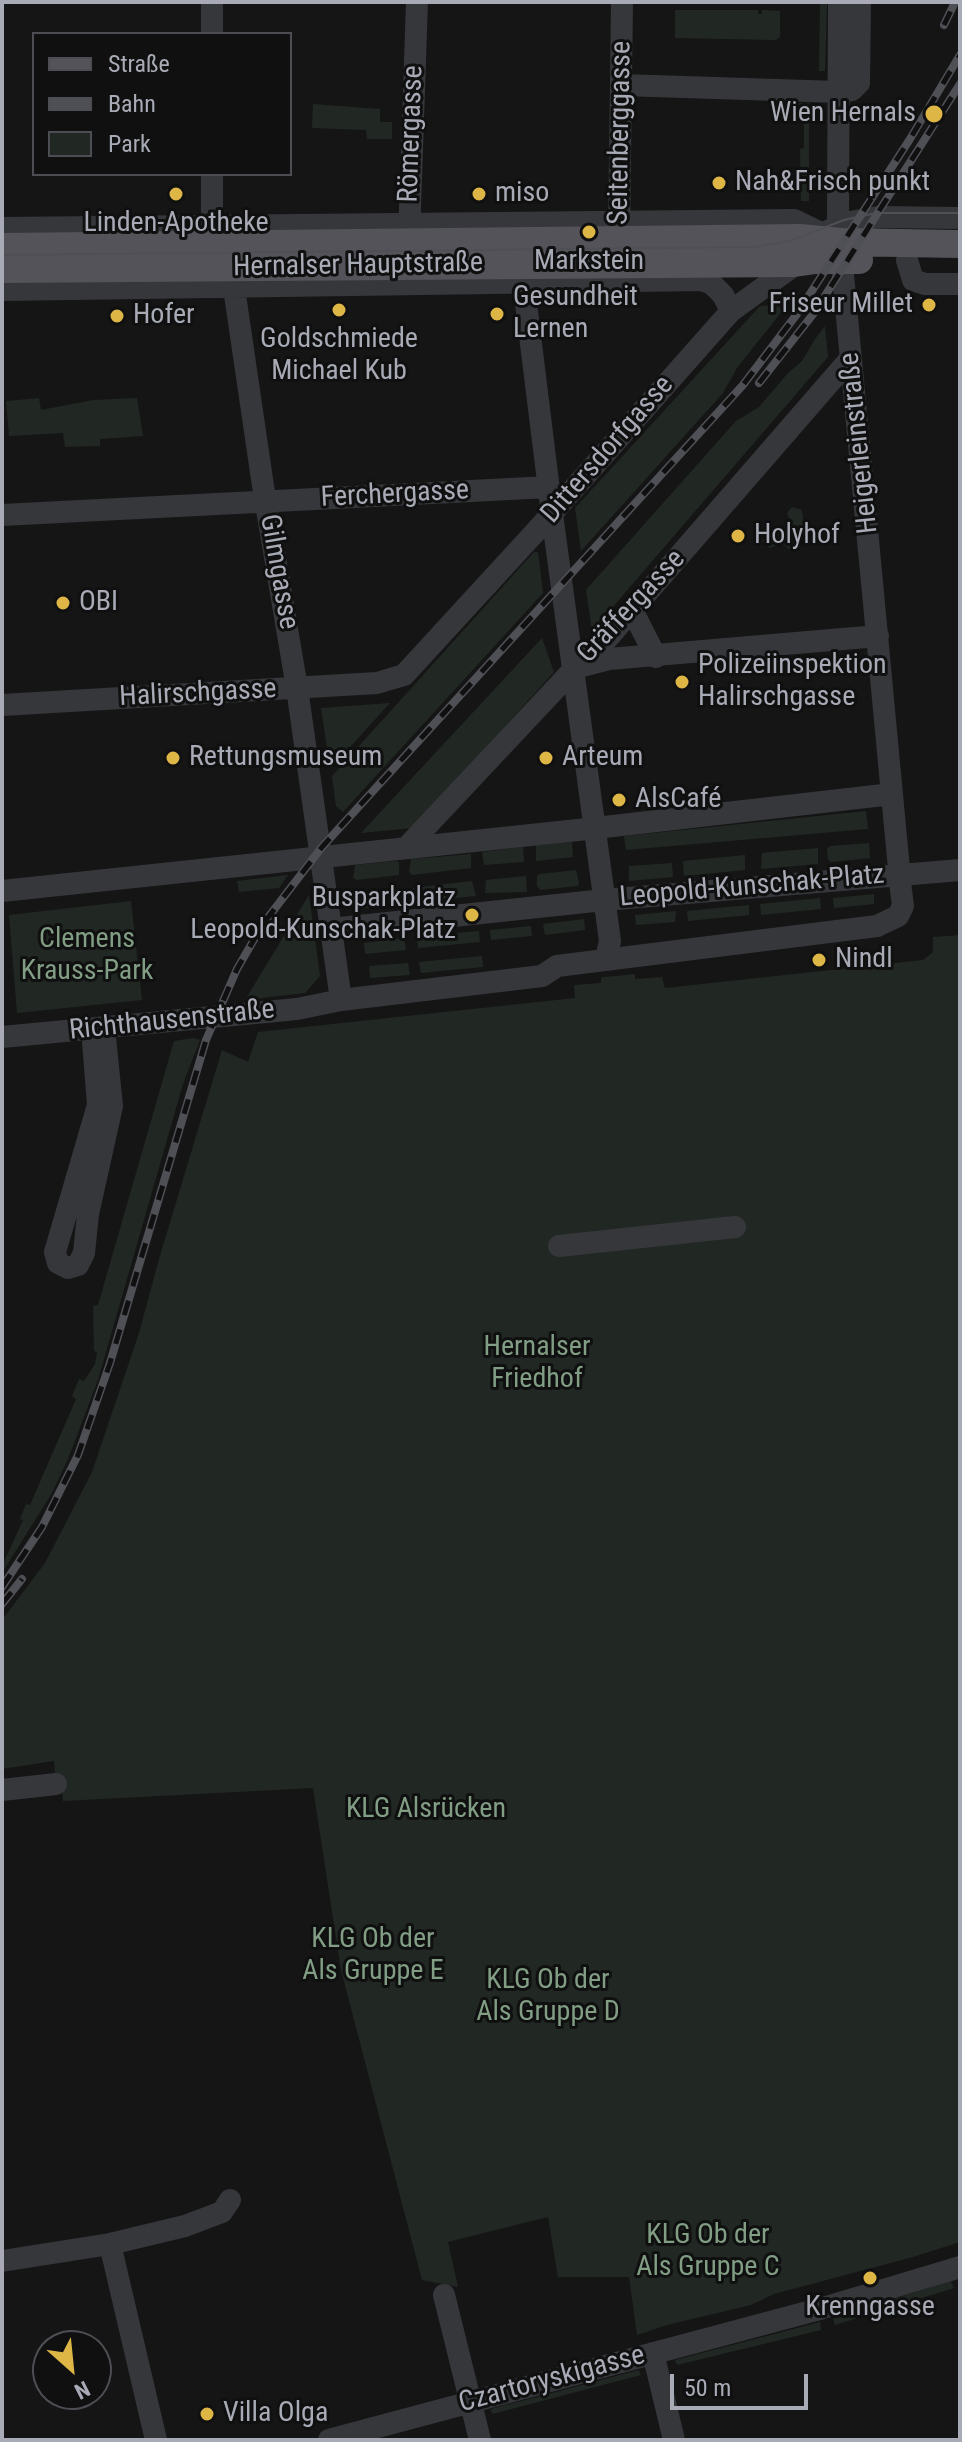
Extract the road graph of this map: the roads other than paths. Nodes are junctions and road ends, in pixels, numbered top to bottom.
1 (212, 2) edge
2 (417, 2) edge
3 (622, 2) edge
4 (839, 2) edge
5 (860, 2) edge
6 (212, 32) edge
7 (622, 85) junction
8 (838, 92) junction
9 (212, 176) edge
10 (960, 218) edge
11 (2, 228) edge
12 (831, 240) junction
13 (960, 244) edge
14 (619, 245) junction
15 (2, 247) edge
16 (409, 247) junction
17 (223, 256) junction
18 (2, 258) edge
19 (907, 260) junction
20 (522, 261) junction
21 (960, 261) edge
22 (794, 263) junction
23 (2, 269) edge
24 (960, 284) edge
25 (2, 290) edge
26 (731, 311) junction
27 (850, 359) junction
28 (549, 487) junction
29 (266, 501) junction
30 (552, 514) junction
31 (2, 515) edge
32 (632, 610) junction
33 (878, 636) junction
34 (656, 657) junction
35 (574, 669) junction
36 (394, 680) joint
37 (297, 688) junction
38 (2, 705) edge
39 (892, 794) junction
40 (595, 828) junction
41 (406, 848) junction
42 (321, 857) junction
43 (960, 870) edge
44 (900, 875) junction
45 (2, 891) edge
46 (604, 900) junction
47 (331, 929) junction
48 (606, 959) junction
49 (341, 1000) junction
50 (98, 1028) junction
51 (2, 1037) edge
52 (735, 1227) dead end
53 (559, 1246) dead end
54 (56, 1784) dead end
55 (2, 1790) edge
56 (230, 2200) dead end
57 (110, 2244) junction
58 (2, 2261) edge
59 (960, 2267) edge
60 (444, 2295) dead end
61 (653, 2353) junction
62 (471, 2402) junction
63 (156, 2440) edge
64 (329, 2440) edge
65 (480, 2440) edge
66 (674, 2440) edge

1 - 6 street
2 - 16 street, Römergasse
3 - 7 street, Seitenberggasse
4 - 8 street, Heigerleinstraße
5 - 8 street
7 - 8 street
7 - 14 street, Seitenberggasse
8 - 12 street, Heigerleinstraße
9 - 17 street, Gilmgasse
10 - 12 street, Hernalser Hauptstraße
11 - 17 street, Hernalser Hauptstraße
12 - 13 main road, Hernalser Hauptstraße
12 - 14 main road, Hernalser Hauptstraße
12 - 19 main road, Hernalser Hauptstraße
12 - 22 main road, Hernalser Hauptstraße
12 - 27 street, Heigerleinstraße
14 - 16 street, Hernalser Hauptstraße
14 - 20 main road, Hernalser Hauptstraße
14 - 22 main road, Hernalser Hauptstraße
15 - 17 main road, Hernalser Hauptstraße
16 - 17 main road, Hernalser Hauptstraße
16 - 20 main road, Hernalser Hauptstraße
17 - 18 street, Hernalser Hauptstraße
17 - 20 street, Hernalser Hauptstraße
17 - 23 main road, Hernalser Hauptstraße
17 - 25 street, Hernalser Hauptstraße
17 - 29 street, Gilmgasse
19 - 21 main road, Hernalser Hauptstraße
19 - 24 street
20 - 26 street, Hernalser Hauptstraße
20 - 28 street, Leopold-Kunschak-Platz
22 - 26 street, Dittersdorfgasse
26 - 30 street, Dittersdorfgasse
27 - 32 street, Gräffergasse
27 - 33 street, Heigerleinstraße
28 - 29 street, Ferchergasse
28 - 30 street, Leopold-Kunschak-Platz
29 - 31 street, Ferchergasse
29 - 37 street, Gilmgasse
30 - 35 street, Leopold-Kunschak-Platz
30 - 36 street, Dittersdorfgasse
32 - 34 street
32 - 35 street, Gräffergasse
33 - 34 street
33 - 39 street, Heigerleinstraße
34 - 35 street
35 - 40 street, Leopold-Kunschak-Platz
35 - 41 street, Gräffergasse
36 - 37 street, Halirschgasse
37 - 38 street, Halirschgasse
37 - 42 street, Gilmgasse
39 - 40 street
39 - 44 street, Leopold-Kunschak-Platz
40 - 41 street
40 - 46 street, Leopold-Kunschak-Platz
41 - 42 street
42 - 45 street
42 - 47 street
43 - 44 street
44 - 46 street, Leopold-Kunschak-Platz
44 - 48 street, Leopold-Kunschak-Platz
46 - 47 street, Leopold-Kunschak-Platz
46 - 48 street, Leopold-Kunschak-Platz
47 - 49 street
48 - 49 street, Leopold-Kunschak-Platz
49 - 50 street, Richthausenstraße
50 - 50 street
50 - 51 street, Richthausenstraße
52 - 53 street
54 - 55 street
56 - 57 street
57 - 58 street
57 - 63 street
59 - 61 street, Czartoryskigasse
60 - 62 street
61 - 62 street, Czartoryskigasse
61 - 66 street
62 - 64 street, Czartoryskigasse
62 - 65 street

